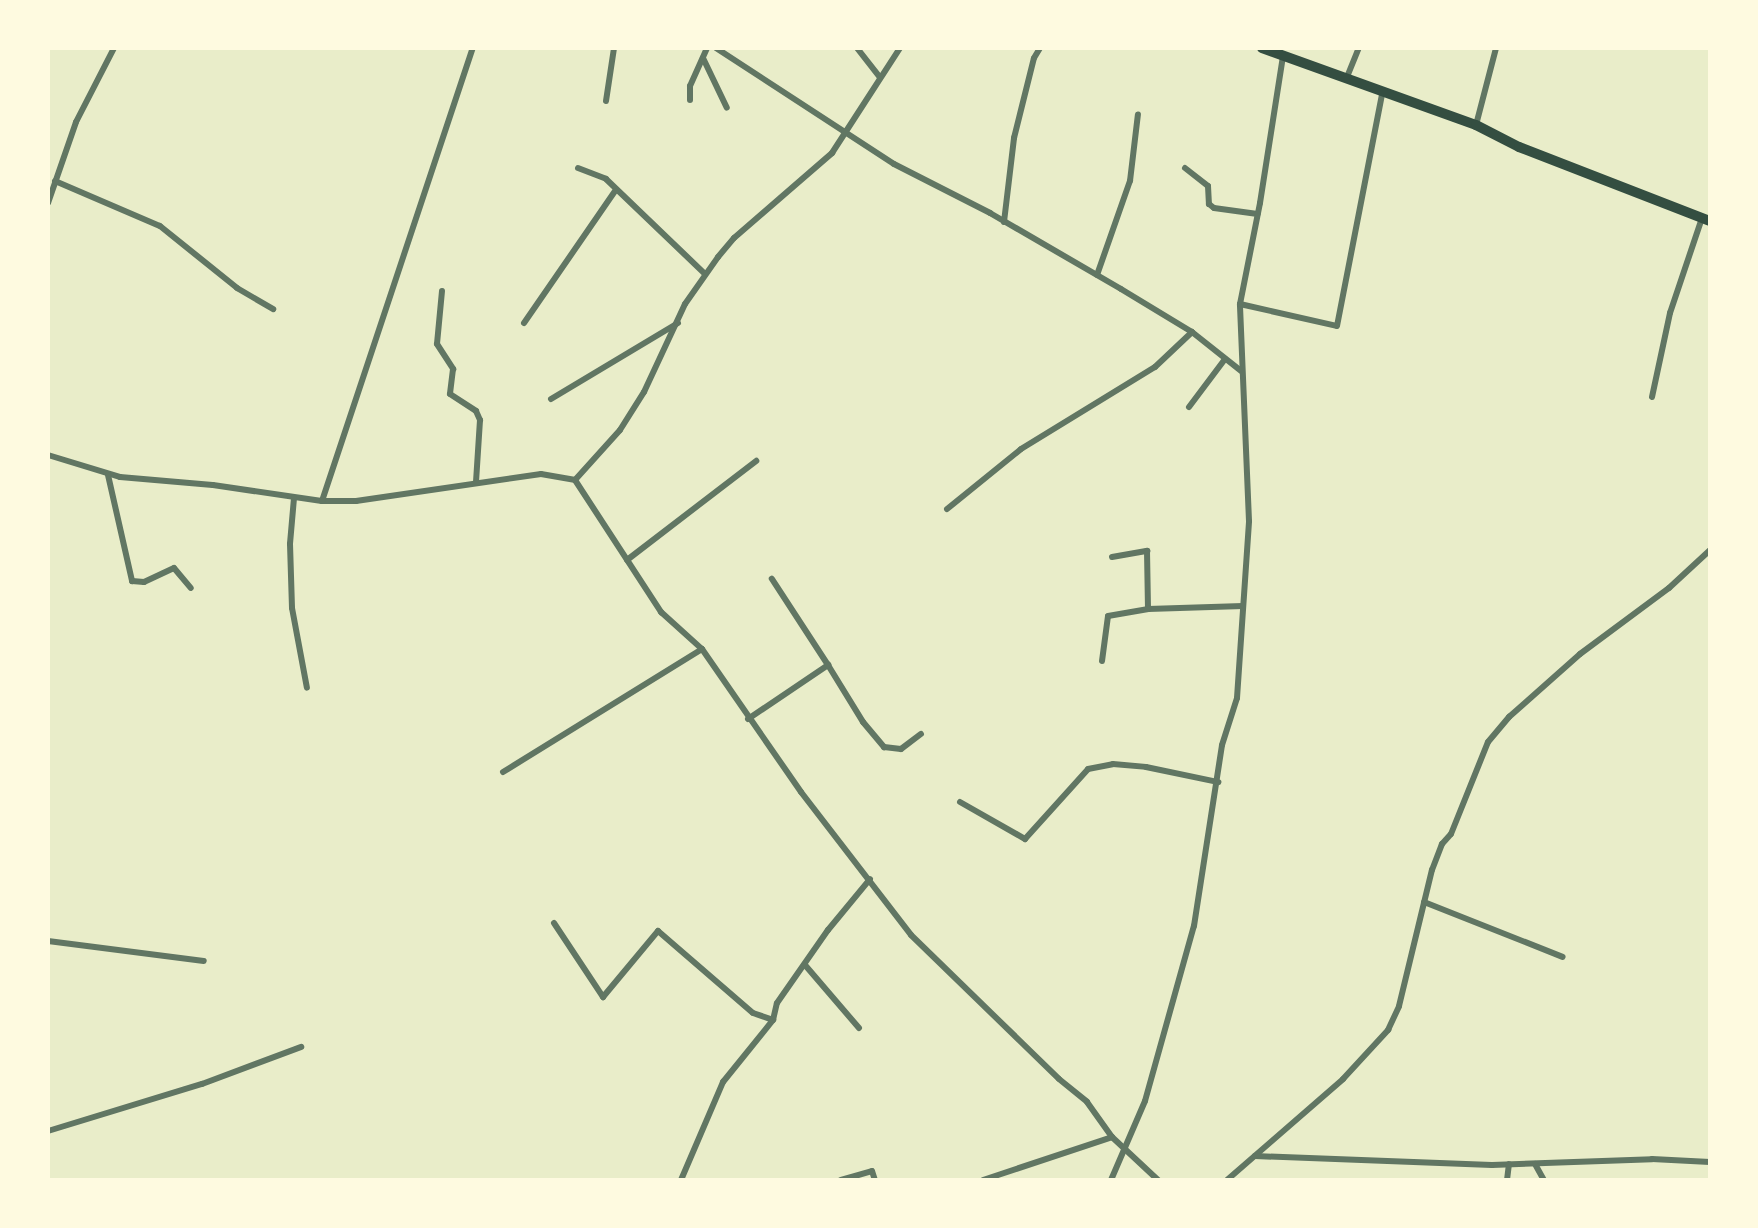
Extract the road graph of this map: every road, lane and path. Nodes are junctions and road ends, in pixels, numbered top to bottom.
1 (114, 48) edge
2 (473, 48) edge
3 (614, 48) edge
4 (707, 48) edge
5 (716, 48) edge
6 (857, 48) edge
7 (900, 48) edge
8 (1040, 48) edge
9 (1262, 48) edge
10 (1359, 48) edge
11 (1496, 48) edge
12 (1283, 56) junction
13 (703, 58) junction
14 (880, 77) junction
15 (1347, 77) junction
16 (1383, 90) junction
17 (690, 100) dead end
18 (606, 101) dead end
19 (727, 108) dead end
20 (1138, 114) dead end
21 (1476, 125) junction
22 (846, 136) junction
23 (578, 168) dead end
24 (1185, 168) dead end
25 (55, 181) junction
26 (615, 191) junction
27 (48, 203) edge
28 (1258, 214) junction
29 (1708, 220) edge
30 (1004, 222) junction
31 (705, 274) junction
32 (1097, 275) junction
33 (442, 291) dead end
34 (1240, 304) junction
35 (273, 309) dead end
36 (524, 323) dead end
37 (678, 323) junction
38 (1192, 332) junction
39 (1225, 359) junction
40 (1241, 371) junction
41 (1652, 397) dead end
42 (551, 399) dead end
43 (1189, 407) dead end
44 (48, 455) edge
45 (756, 461) dead end
46 (108, 475) junction
47 (575, 480) junction
48 (476, 482) junction
49 (294, 498) junction
50 (322, 501) junction
51 (947, 509) dead end
52 (1710, 550) edge
53 (1112, 557) dead end
54 (627, 560) junction
55 (772, 579) dead end
56 (191, 588) dead end
57 (1243, 606) junction
58 (1148, 609) junction
59 (702, 649) junction
60 (1102, 661) dead end
61 (828, 665) junction
62 (307, 688) dead end
63 (748, 719) junction
64 (921, 734) dead end
65 (503, 772) dead end
66 (1218, 782) junction
67 (960, 802) dead end
68 (870, 879) junction
69 (1424, 902) junction
70 (554, 923) dead end
71 (48, 941) edge
72 (1563, 957) dead end
73 (204, 961) dead end
74 (805, 965) junction
75 (773, 1020) junction
76 (859, 1028) dead end
77 (301, 1047) dead end
78 (48, 1131) edge
79 (1112, 1137) junction
80 (1127, 1147) junction
81 (1255, 1156) junction
82 (1710, 1162) edge
83 (1509, 1164) junction
84 (1535, 1164) junction
85 (681, 1180) edge
86 (841, 1180) edge
87 (875, 1180) edge
88 (983, 1180) edge
89 (1111, 1180) edge
90 (1158, 1180) edge
91 (1227, 1180) edge
92 (1507, 1180) edge
93 (1544, 1180) edge

1 - 25 street
2 - 50 street
3 - 18 street
4 - 13 street
5 - 22 street
6 - 14 street
7 - 14 street
8 - 30 street
9 - 12 main road
10 - 15 street
11 - 21 street
12 - 15 main road
12 - 28 street
13 - 17 street
13 - 19 street
14 - 22 street
15 - 16 main road
16 - 21 main road
16 - 34 street
20 - 32 street
21 - 29 main road
22 - 30 street
22 - 31 street
23 - 26 street
24 - 28 street
25 - 27 street
25 - 35 street
26 - 31 street
26 - 36 street
28 - 34 street
29 - 41 street
30 - 32 street
31 - 37 street
32 - 38 street
33 - 48 street
34 - 40 street
37 - 42 street
37 - 47 street
38 - 39 street
38 - 51 street
39 - 40 street
39 - 43 street
40 - 57 street
44 - 46 street
45 - 54 street
46 - 49 street
46 - 56 street
47 - 48 street
47 - 54 street
48 - 50 street
49 - 50 street
49 - 62 street
52 - 69 street
53 - 58 street
54 - 59 street
55 - 61 street
57 - 58 street
57 - 66 street
58 - 60 street
59 - 63 street
59 - 65 street
61 - 63 street
61 - 64 street
63 - 68 street
66 - 67 street
66 - 80 street
68 - 74 street
68 - 79 street
69 - 72 street
69 - 81 street
70 - 75 street
71 - 73 street
74 - 75 street
74 - 76 street
75 - 85 street
77 - 78 street
79 - 80 street
79 - 88 street
80 - 89 street
80 - 90 street
81 - 83 street
81 - 91 street
82 - 84 street
83 - 84 street
83 - 92 street
84 - 93 street
86 - 87 street

